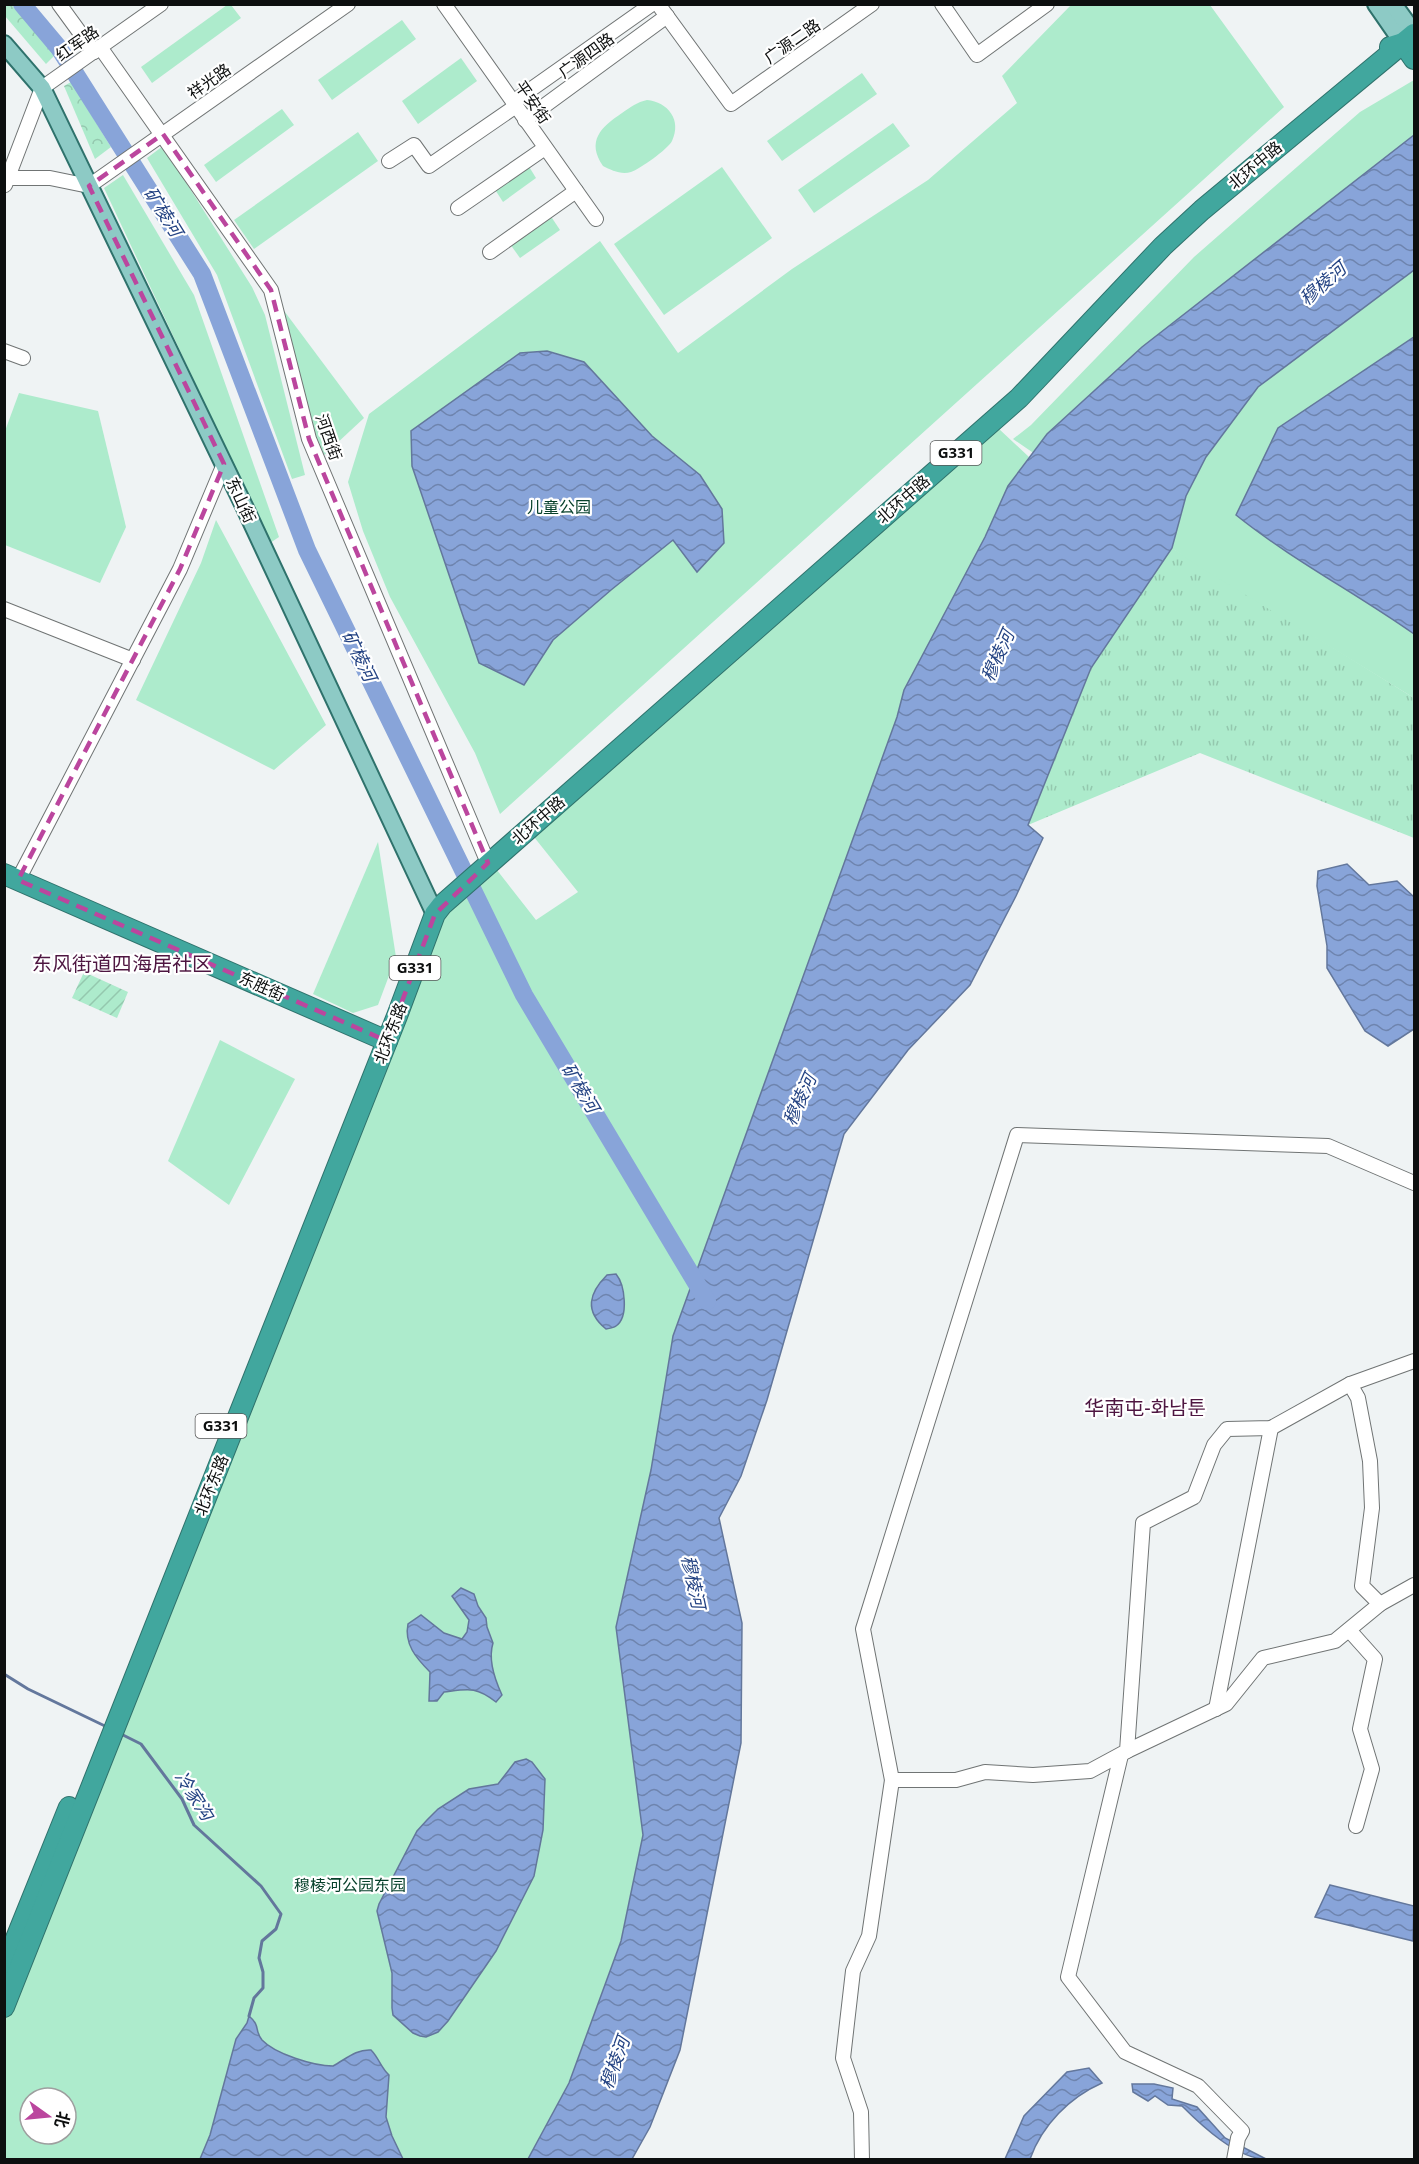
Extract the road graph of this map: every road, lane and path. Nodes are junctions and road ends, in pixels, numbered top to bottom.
1 (59, 4) edge
2 (161, 4) edge
3 (348, 4) edge
4 (444, 4) edge
5 (652, 4) edge
6 (658, 4) edge
7 (872, 4) edge
8 (942, 4) edge
9 (1047, 4) edge
10 (1376, 4) edge
11 (1393, 4) edge
12 (667, 16) junction
13 (4, 44) edge
14 (1412, 45) edge
15 (98, 49) junction
16 (45, 86) junction
17 (514, 104) junction
18 (525, 120) junction
19 (163, 134) junction
20 (545, 148) junction
21 (389, 161) dead end
22 (6, 182) edge
23 (89, 186) junction
24 (576, 191) junction
25 (458, 208) dead end
26 (596, 219) dead end
27 (490, 252) dead end
28 (4, 351) edge
29 (23, 358) dead end
30 (224, 464) junction
31 (4, 609) edge
32 (133, 660) junction
33 (486, 858) junction
34 (11, 877) edge
35 (439, 901) junction
36 (382, 1038) junction
37 (1414, 1183) edge
38 (1414, 1361) edge
39 (1350, 1384) junction
40 (1271, 1428) junction
41 (1414, 1585) edge
42 (1380, 1604) junction
43 (1349, 1630) junction
44 (1216, 1709) junction
45 (1124, 1753) junction
46 (892, 1780) junction
47 (1356, 1826) dead end
48 (4, 1968) edge
49 (4, 2007) edge
50 (862, 2160) edge
51 (1234, 2160) edge

1 - 15 street, 河西街
2 - 15 street, 红军路
3 - 19 street, 祥光路
4 - 17 street, 平安街
5 - 17 street, 广源四路
6 - 12 street
7 - 12 street, 广源二路
8 - 9 street
10 - 14 main road
11 - 14 main road
12 - 18 street, 广源四路
13 - 16 main road, 东山街
14 - 33 highway, 北环中路 / G331
15 - 16 street, 红军路
15 - 19 street, 河西街
16 - 22 street
16 - 23 main road, 东山街
17 - 18 street, 平安街
17 - 21 street, 广源四路
18 - 20 street, 平安街
19 - 23 street, 祥光路
19 - 33 street, 河西街
20 - 24 street, 平安街
20 - 25 street
22 - 23 street
23 - 30 main road, 东山街
24 - 26 street, 平安街
24 - 27 street
28 - 29 street
30 - 32 street
30 - 35 main road, 东山街
31 - 32 street
32 - 34 street
33 - 35 highway, 北环中路 / G331
34 - 36 highway, 东胜街
35 - 36 highway, 北环东路 / G331
36 - 48 highway, 北环东路 / G331
36 - 49 highway, 北环东路 / G331
37 - 46 street
38 - 39 street
39 - 40 street
39 - 42 street
40 - 44 street
40 - 45 street
41 - 42 street
42 - 43 street
43 - 44 street
43 - 47 street
44 - 45 street
45 - 46 street
45 - 51 street
46 - 50 street

